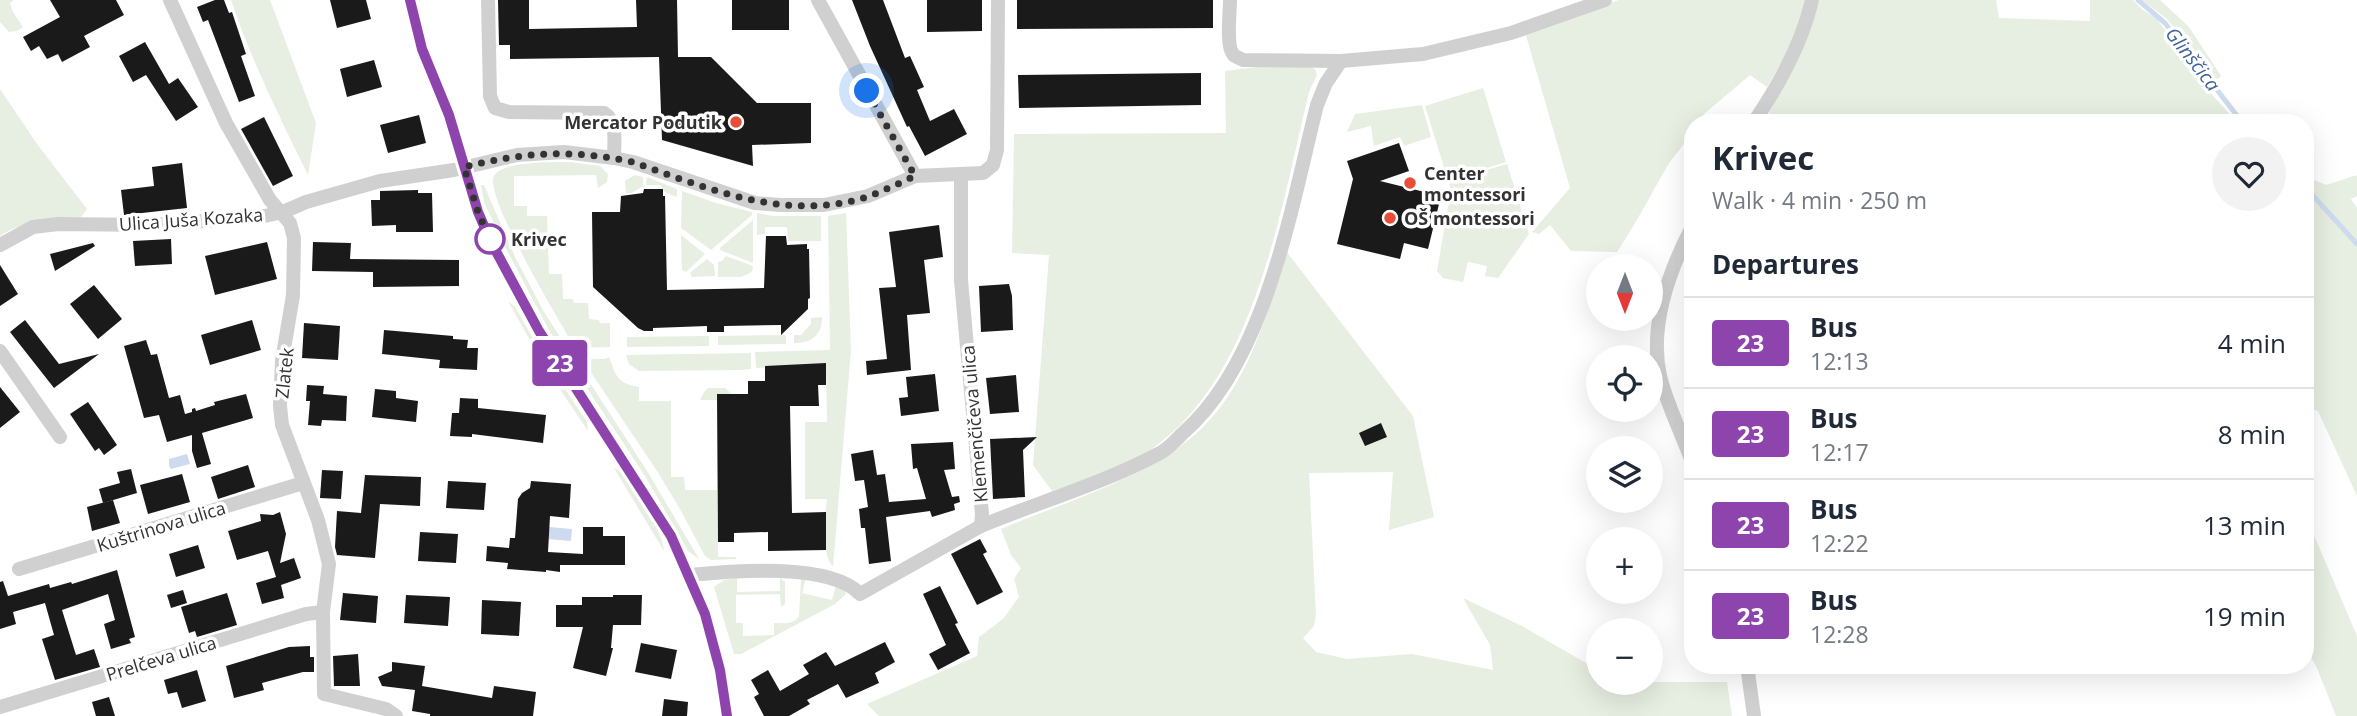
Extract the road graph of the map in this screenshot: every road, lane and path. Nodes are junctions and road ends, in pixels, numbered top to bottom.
1 (170, 0) edge
2 (410, 0) edge
3 (488, 0) edge
4 (818, 0) edge
5 (998, 0) edge
6 (1230, 0) edge
7 (1605, 0) edge
8 (1812, 0) edge
9 (1341, 61) junction
10 (1760, 114) edge
11 (614, 158) junction
12 (464, 167) junction
13 (961, 175) junction
14 (915, 176) junction
15 (283, 212) junction
16 (0, 244) edge
17 (1684, 248) edge
18 (0, 351) edge
19 (60, 437) dead end
20 (1684, 441) edge
21 (303, 483) junction
22 (981, 526) junction
23 (19, 569) dead end
24 (690, 575) junction
25 (324, 612) junction
26 (1748, 674) edge
27 (0, 707) edge
28 (396, 716) edge
29 (727, 716) edge
30 (1754, 716) edge

1 - 15 street, Zlatek
2 - 12 street
3 - 11 street
4 - 14 street
5 - 13 street
6 - 9 street
7 - 9 street
8 - 10 street
9 - 22 street
11 - 12 street
11 - 14 street
12 - 15 street, Ulica Juša Kozaka
12 - 24 street
13 - 14 street
13 - 22 street, Klemenčičeva ulica
15 - 16 street, Ulica Juša Kozaka
15 - 21 street, Zlatek
17 - 20 street
18 - 19 street
21 - 23 street, Kuštrinova ulica
21 - 25 street, Zlatek
22 - 24 street, Klemenčičeva ulica
24 - 29 street
25 - 27 street, Prelčeva ulica
25 - 28 street, Zlatek
26 - 30 street

